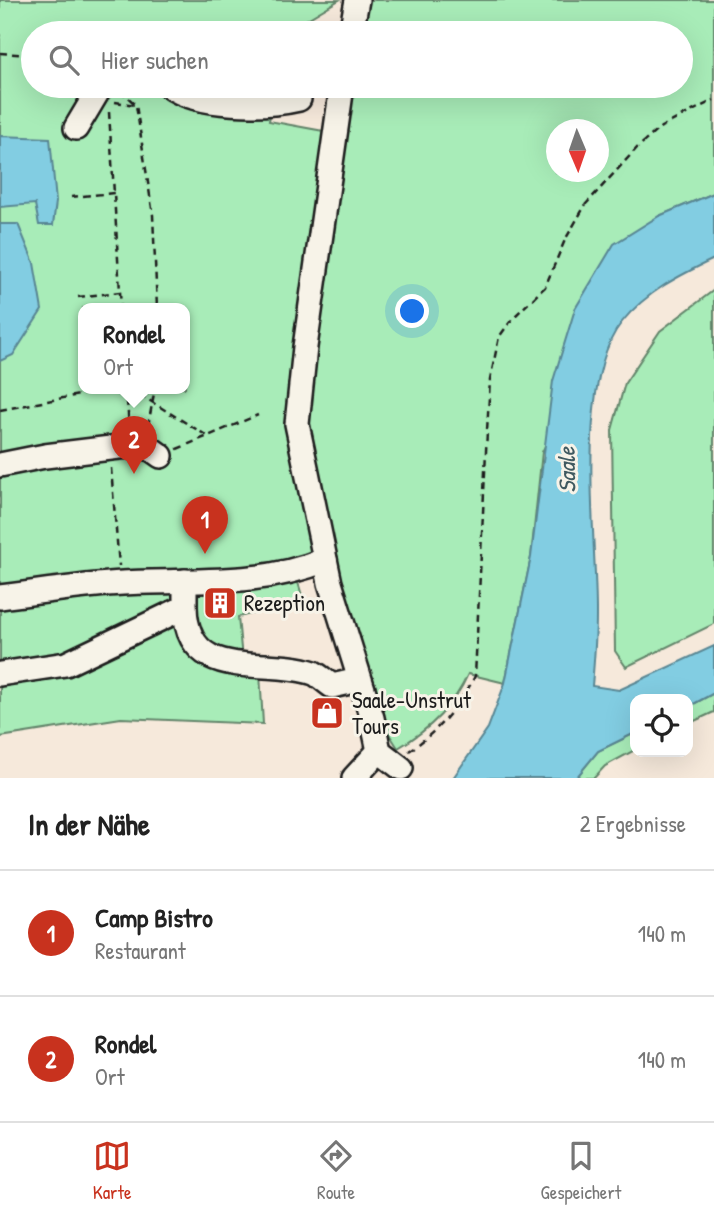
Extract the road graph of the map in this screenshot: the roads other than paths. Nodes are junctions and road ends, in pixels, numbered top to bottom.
1 (356, 0) edge
2 (353, 21) edge
3 (102, 98) edge
4 (204, 98) edge
5 (340, 98) edge
6 (299, 99) dead end
7 (76, 128) dead end
8 (136, 448) road end
9 (0, 465) edge
10 (325, 560) junction
11 (185, 581) junction
12 (0, 597) edge
13 (185, 611) junction
14 (209, 632) dead end
15 (0, 674) edge
16 (359, 680) junction
17 (379, 751) junction
18 (401, 768) road end
19 (354, 778) edge

1 - 2 street
3 - 7 street
4 - 6 street
5 - 10 street
8 - 9 street
10 - 11 street
10 - 16 street
11 - 12 street
11 - 13 street
13 - 14 street
13 - 15 street
13 - 16 street
16 - 17 street
17 - 18 street
17 - 19 street

